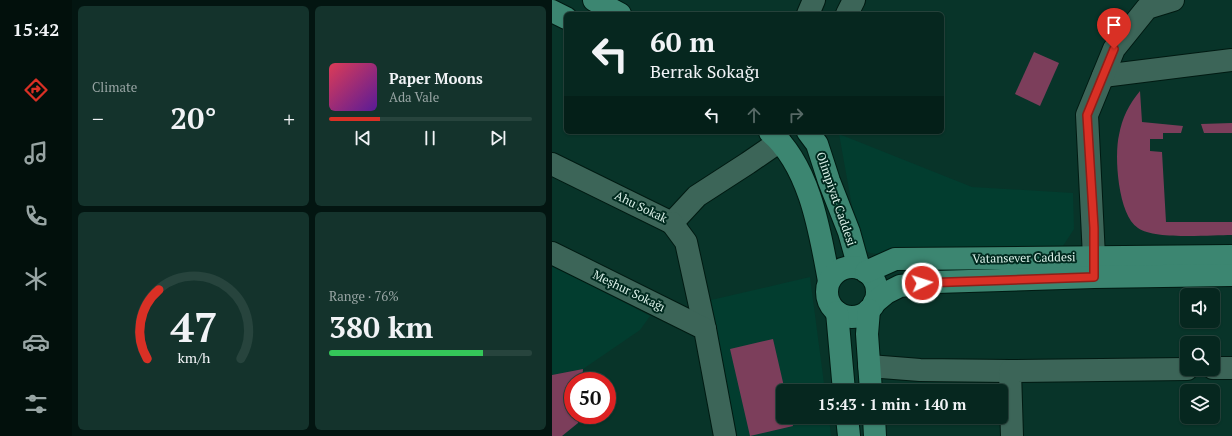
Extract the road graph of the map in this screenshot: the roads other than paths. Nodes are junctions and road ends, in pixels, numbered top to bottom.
1 (594, 0) edge
2 (814, 0) edge
3 (854, 0) edge
4 (1173, 0) edge
5 (552, 11) edge
6 (616, 12) edge
7 (809, 12) edge
8 (848, 12) edge
9 (564, 17) edge
10 (1232, 60) edge
11 (1102, 76) junction
12 (810, 134) edge
13 (779, 135) edge
14 (552, 164) edge
15 (672, 223) junction
16 (552, 253) edge
17 (1232, 256) edge
18 (1094, 267) junction
19 (863, 270) junction
20 (1232, 276) edge
21 (829, 281) junction
22 (871, 307) junction
23 (837, 312) junction
24 (705, 329) junction
25 (869, 366) junction
26 (1180, 368) edge
27 (1220, 368) edge
28 (1232, 368) edge
29 (1010, 371) junction
30 (843, 384) edge
31 (871, 384) edge
32 (848, 424) edge
33 (874, 424) edge
34 (725, 436) edge
35 (849, 436) edge
36 (875, 436) edge
37 (1012, 436) edge

1 - 6 main road
2 - 7 street
3 - 8 street
4 - 11 street
5 - 9 main road
10 - 11 street
11 - 18 street
12 - 19 main road, Olimpiyat Caddesi
13 - 15 street, Ahu Sokak
13 - 21 main road, Olimpiyat Caddesi
14 - 15 street, Ahu Sokak
15 - 24 street
16 - 24 street, Meşhur Sokağı
17 - 18 main road, Vatansever Caddesi
18 - 19 main road, Vatansever Caddesi
18 - 20 main road, Vatansever Caddesi
18 - 22 main road, Vatansever Caddesi
19 - 21 main road
19 - 22 main road
21 - 23 main road
22 - 23 main road
22 - 25 main road
23 - 30 main road
24 - 34 street
25 - 29 street
25 - 31 main road
26 - 29 street
27 - 28 street
29 - 37 street
32 - 35 main road
33 - 36 main road

